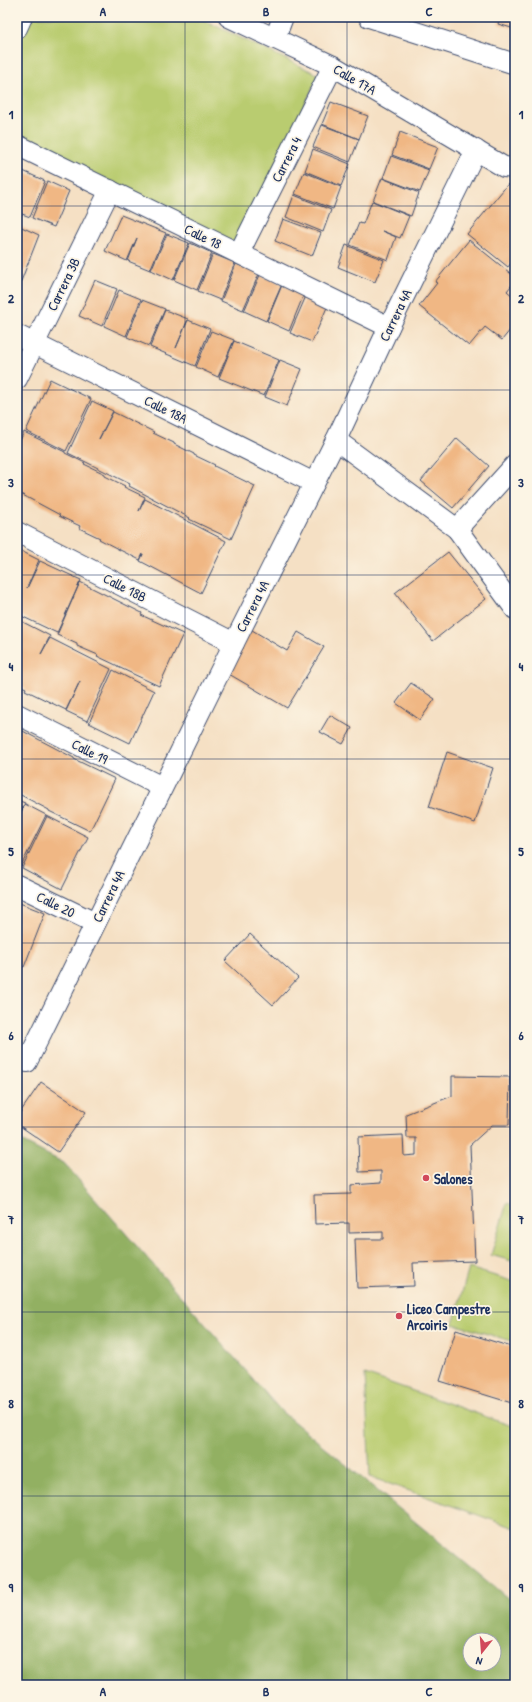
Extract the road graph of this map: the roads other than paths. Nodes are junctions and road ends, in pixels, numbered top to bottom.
1 (22, 17) edge
2 (229, 17) edge
3 (283, 17) edge
4 (369, 17) edge
5 (17, 28) edge
6 (275, 38) junction
7 (515, 64) edge
8 (333, 66) junction
9 (17, 145) edge
10 (476, 150) junction
11 (515, 168) edge
12 (110, 190) junction
13 (239, 253) junction
14 (389, 327) junction
15 (26, 339) edge
16 (17, 379) edge
17 (336, 440) junction
18 (515, 465) edge
19 (314, 483) junction
20 (457, 529) junction
21 (17, 532) edge
22 (515, 609) edge
23 (234, 643) junction
24 (17, 714) edge
25 (162, 787) junction
26 (17, 885) edge
27 (95, 923) junction
28 (22, 1059) edge

1 - 5 street
2 - 6 street, Calle 17A
3 - 6 street
4 - 7 street
6 - 8 street, Calle 17A
8 - 10 street, Calle 17A
8 - 13 street, Carrera 4
9 - 12 street, Calle 18
10 - 11 street, Calle 17A
10 - 14 street, Carrera 4A
12 - 13 street, Calle 18
12 - 15 street, Carrera 3B
13 - 14 street, Calle 18
14 - 17 street, Carrera 4A
15 - 16 street, Carrera 3B
15 - 19 street, Calle 18A
17 - 19 street, Carrera 4A
17 - 20 street
18 - 20 street
19 - 23 street, Carrera 4A
20 - 22 street
21 - 23 street, Calle 18B
23 - 25 street, Carrera 4A
24 - 25 street, Calle 19
25 - 27 street, Carrera 4A
26 - 27 street, Calle 20
27 - 28 street, Carrera 4A

